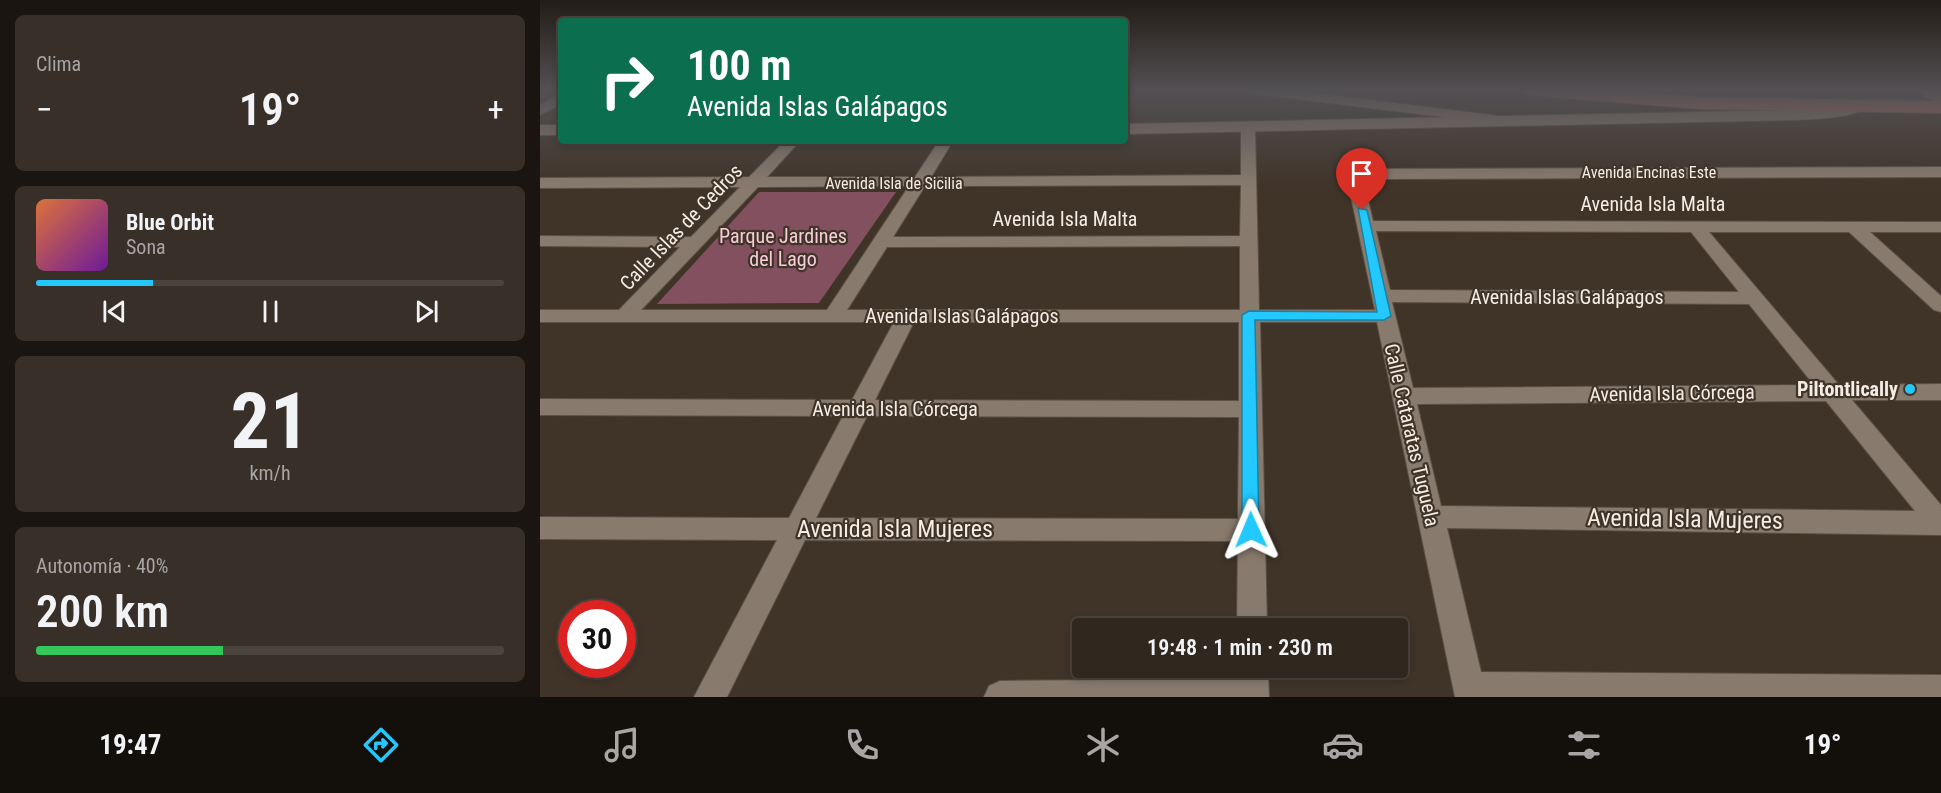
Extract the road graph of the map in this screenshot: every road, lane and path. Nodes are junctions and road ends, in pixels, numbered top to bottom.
1 (1507, 122) edge
2 (1511, 122) junction
3 (1527, 122) edge
4 (1248, 128) junction
5 (1128, 129) edge
6 (540, 130) edge
7 (558, 130) edge
8 (790, 144) edge
9 (944, 144) edge
10 (1941, 172) edge
11 (1357, 174) joint
12 (1248, 180) junction
13 (540, 183) edge
14 (752, 183) junction
15 (918, 183) junction
16 (1365, 226) junction
17 (1695, 226) junction
18 (1854, 227) junction
19 (1941, 227) edge
20 (540, 242) edge
21 (694, 242) junction
22 (881, 242) junction
23 (1249, 242) junction
24 (1753, 298) junction
25 (1938, 300) edge
26 (1383, 306) junction
27 (834, 315) junction
28 (1249, 315) junction
29 (624, 316) junction
30 (907, 316) junction
31 (543, 319) edge
32 (1831, 392) junction
33 (1941, 392) edge
34 (1402, 396) junction
35 (540, 406) edge
36 (861, 409) junction
37 (1249, 409) junction
38 (1431, 517) junction
39 (1940, 523) edge
40 (540, 528) edge
41 (800, 528) junction
42 (1251, 530) junction
43 (1252, 618) edge
44 (1253, 687) edge
45 (1941, 691) edge
46 (1470, 692) edge
47 (710, 697) edge
48 (1000, 697) edge

1 - 2 street
2 - 3 street
2 - 4 street
4 - 5 street
4 - 12 street
6 - 7 street
8 - 14 street, Calle Islas de Cedros
9 - 15 street
10 - 11 street, Avenida Encinas Este
11 - 16 street, Calle Cataratas Tuguela
12 - 15 street, Avenida Isla de Sicilia
12 - 23 street
13 - 14 street, Avenida Isla de Sicilia
14 - 15 street, Avenida Isla de Sicilia
14 - 21 street, Calle Islas de Cedros
15 - 22 street
16 - 17 street, Avenida Isla Malta
16 - 26 street, Calle Cataratas Tuguela
17 - 18 street, Avenida Isla Malta
17 - 24 street
18 - 19 street, Avenida Isla Malta
18 - 25 street
20 - 21 street
21 - 29 street, Calle Islas de Cedros
22 - 23 street, Avenida Isla Malta
22 - 27 street
23 - 28 street
24 - 26 street, Avenida Islas Galápagos
24 - 32 street
26 - 28 street, Avenida Islas Galápagos
26 - 34 street, Calle Cataratas Tuguela
27 - 29 street, Avenida Islas Galápagos
27 - 30 street, Avenida Islas Galápagos
28 - 30 street, Avenida Islas Galápagos
28 - 37 street
29 - 31 street, Avenida Islas Galápagos
30 - 36 street
32 - 33 street, Avenida Isla Córcega
32 - 34 street, Avenida Isla Córcega
32 - 39 street
34 - 38 street, Calle Cataratas Tuguela
35 - 36 street, Avenida Isla Córcega
36 - 37 street, Avenida Isla Córcega
36 - 41 street
37 - 42 street
38 - 39 street, Avenida Isla Mujeres
38 - 46 street, Calle Cataratas Tuguela
40 - 41 street, Avenida Isla Mujeres
41 - 42 street, Avenida Isla Mujeres
41 - 47 street
42 - 43 street
44 - 48 street
45 - 46 street

